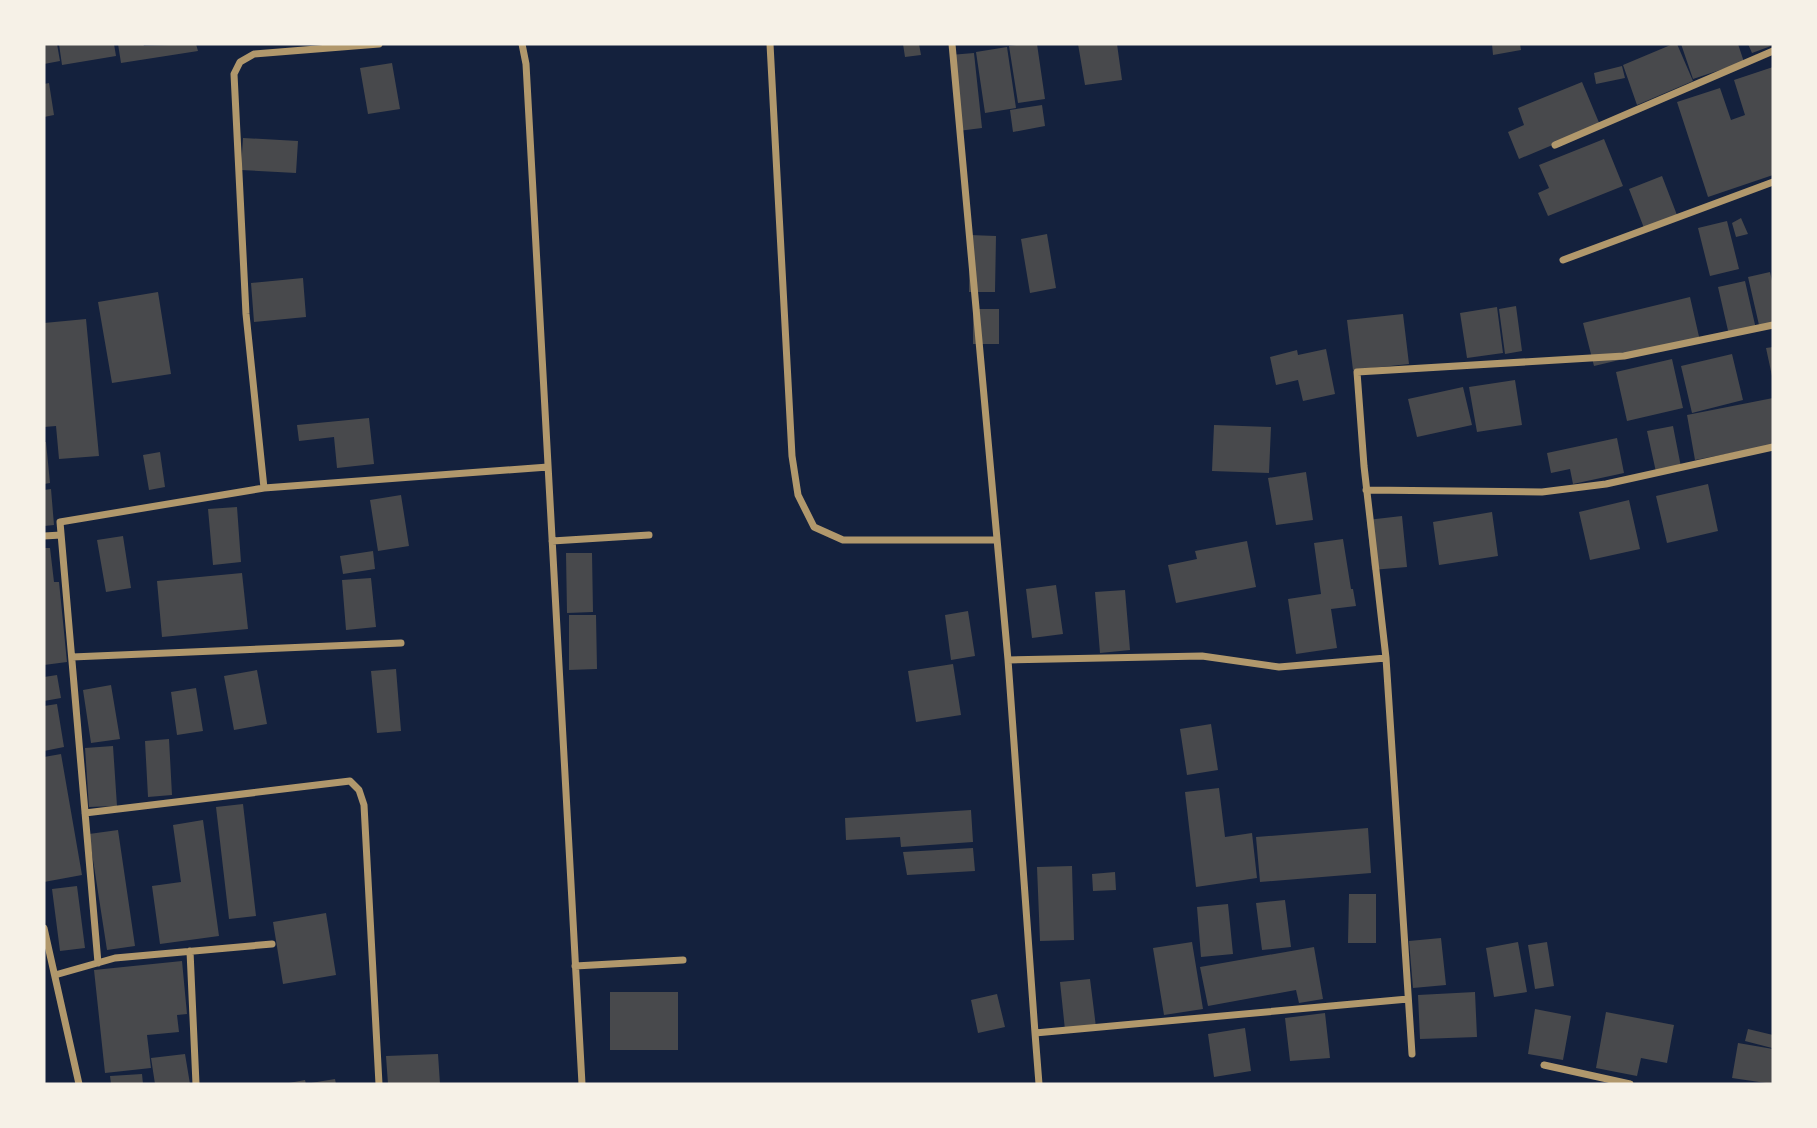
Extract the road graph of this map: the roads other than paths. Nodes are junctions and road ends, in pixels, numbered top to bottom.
1 (379, 44) edge
2 (522, 44) edge
3 (770, 44) edge
4 (952, 44) edge
5 (1773, 51) edge
6 (1555, 145) dead end
7 (1773, 182) edge
8 (1563, 260) dead end
9 (1773, 325) edge
10 (1773, 447) edge
11 (548, 467) junction
12 (264, 488) junction
13 (1366, 490) junction
14 (61, 535) junction
15 (649, 535) dead end
16 (44, 536) edge
17 (996, 540) junction
18 (552, 541) junction
19 (401, 643) dead end
20 (72, 657) junction
21 (1386, 658) junction
22 (1008, 660) junction
23 (85, 813) junction
24 (44, 928) edge
25 (271, 944) dead end
26 (190, 951) junction
27 (683, 960) dead end
28 (98, 963) junction
29 (575, 966) junction
30 (55, 975) junction
31 (1408, 999) junction
32 (1035, 1033) junction
33 (1412, 1054) dead end
34 (1544, 1065) dead end
35 (79, 1084) edge
36 (196, 1084) edge
37 (379, 1084) edge
38 (582, 1084) edge
39 (1039, 1084) edge
40 (1630, 1084) edge

1 - 12 street
2 - 11 street
3 - 17 street
4 - 17 street
5 - 6 street
7 - 8 street
9 - 13 street
10 - 13 street
11 - 12 street
11 - 18 street
12 - 14 street
13 - 21 street
14 - 16 street
14 - 20 street
15 - 18 street
17 - 22 street
18 - 29 street
19 - 20 street
20 - 23 street
21 - 22 street
21 - 31 street
22 - 32 street
23 - 28 street
23 - 37 street
24 - 30 street
25 - 26 street
26 - 28 street
26 - 36 street
27 - 29 street
28 - 30 street
29 - 38 street
30 - 35 street
31 - 32 street
31 - 33 street
32 - 39 street
34 - 40 street

